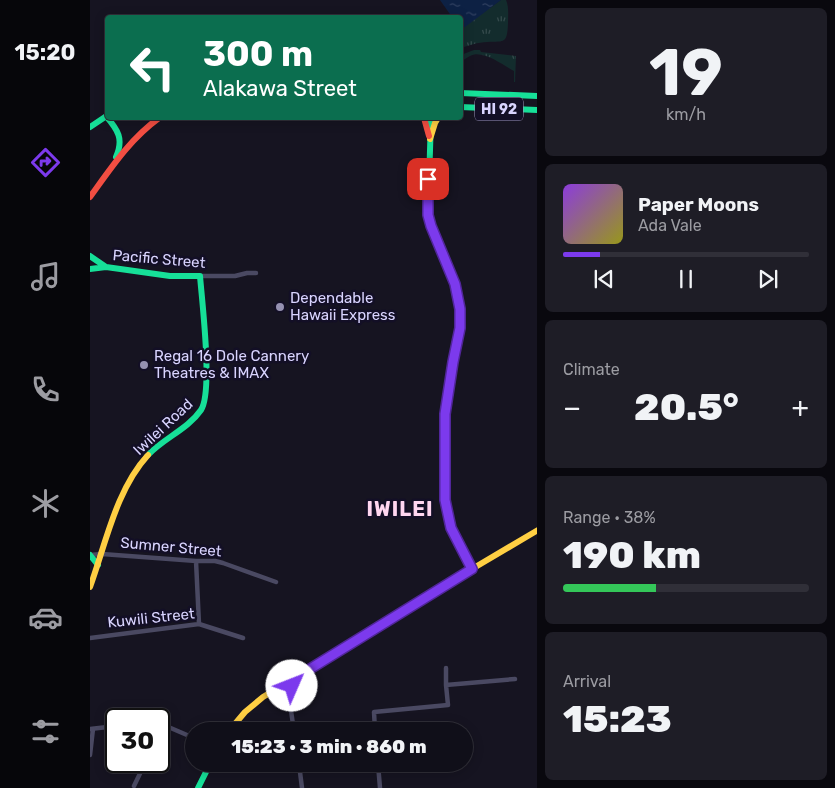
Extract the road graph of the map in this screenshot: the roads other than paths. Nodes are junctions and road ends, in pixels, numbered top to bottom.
1 (463, 93) edge
2 (537, 96) edge
3 (463, 107) edge
4 (537, 110) edge
5 (105, 117) edge
6 (110, 120) edge
7 (156, 120) edge
8 (425, 120) edge
9 (431, 120) edge
10 (437, 120) edge
11 (90, 127) edge
12 (430, 139) junction
13 (111, 168) junction
14 (90, 197) edge
15 (90, 256) edge
16 (106, 267) junction
17 (90, 269) edge
18 (256, 273) dead end
19 (200, 276) junction
20 (537, 531) edge
21 (102, 554) junction
22 (90, 555) edge
23 (196, 561) junction
24 (98, 565) junction
25 (472, 569) junction
26 (276, 582) dead end
27 (90, 587) edge
28 (199, 624) junction
29 (90, 638) edge
30 (243, 638) dead end
31 (446, 668) dead end
32 (515, 679) dead end
33 (292, 680) junction
34 (446, 685) junction
35 (236, 722) edge
36 (293, 722) edge
37 (375, 722) edge
38 (105, 727) edge
39 (170, 727) edge
40 (91, 729) edge
41 (185, 734) edge
42 (90, 755) edge
43 (206, 772) edge
44 (300, 772) edge
45 (379, 772) edge
46 (140, 773) edge
47 (134, 786) dead end
48 (198, 788) edge
49 (302, 788) edge
50 (380, 788) edge

1 - 2 main road, HI 92
3 - 4 main road, HI 92
5 - 11 main road
6 - 13 main road
7 - 13 main road
8 - 12 main road
9 - 12 main road
10 - 12 main road
12 - 25 main road
13 - 14 main road
15 - 16 main road
16 - 17 main road, Pacific Street
16 - 19 main road, Pacific Street
18 - 19 street, Pacific Street
19 - 21 main road, Iwilei Road
20 - 25 main road
21 - 22 street, Sumner Street
21 - 23 street, Sumner Street
21 - 24 main road, Iwilei Road
22 - 24 main road
23 - 26 street, Sumner Street
23 - 28 street
24 - 27 main road, Iwilei Road
25 - 33 main road
28 - 29 street, Kuwili Street
28 - 30 street, Kuwili Street
31 - 34 street
32 - 34 street
33 - 35 main road
33 - 36 street
34 - 37 street
38 - 40 street
39 - 41 street
40 - 42 street
43 - 48 main road
44 - 49 street
45 - 50 street
46 - 47 street

